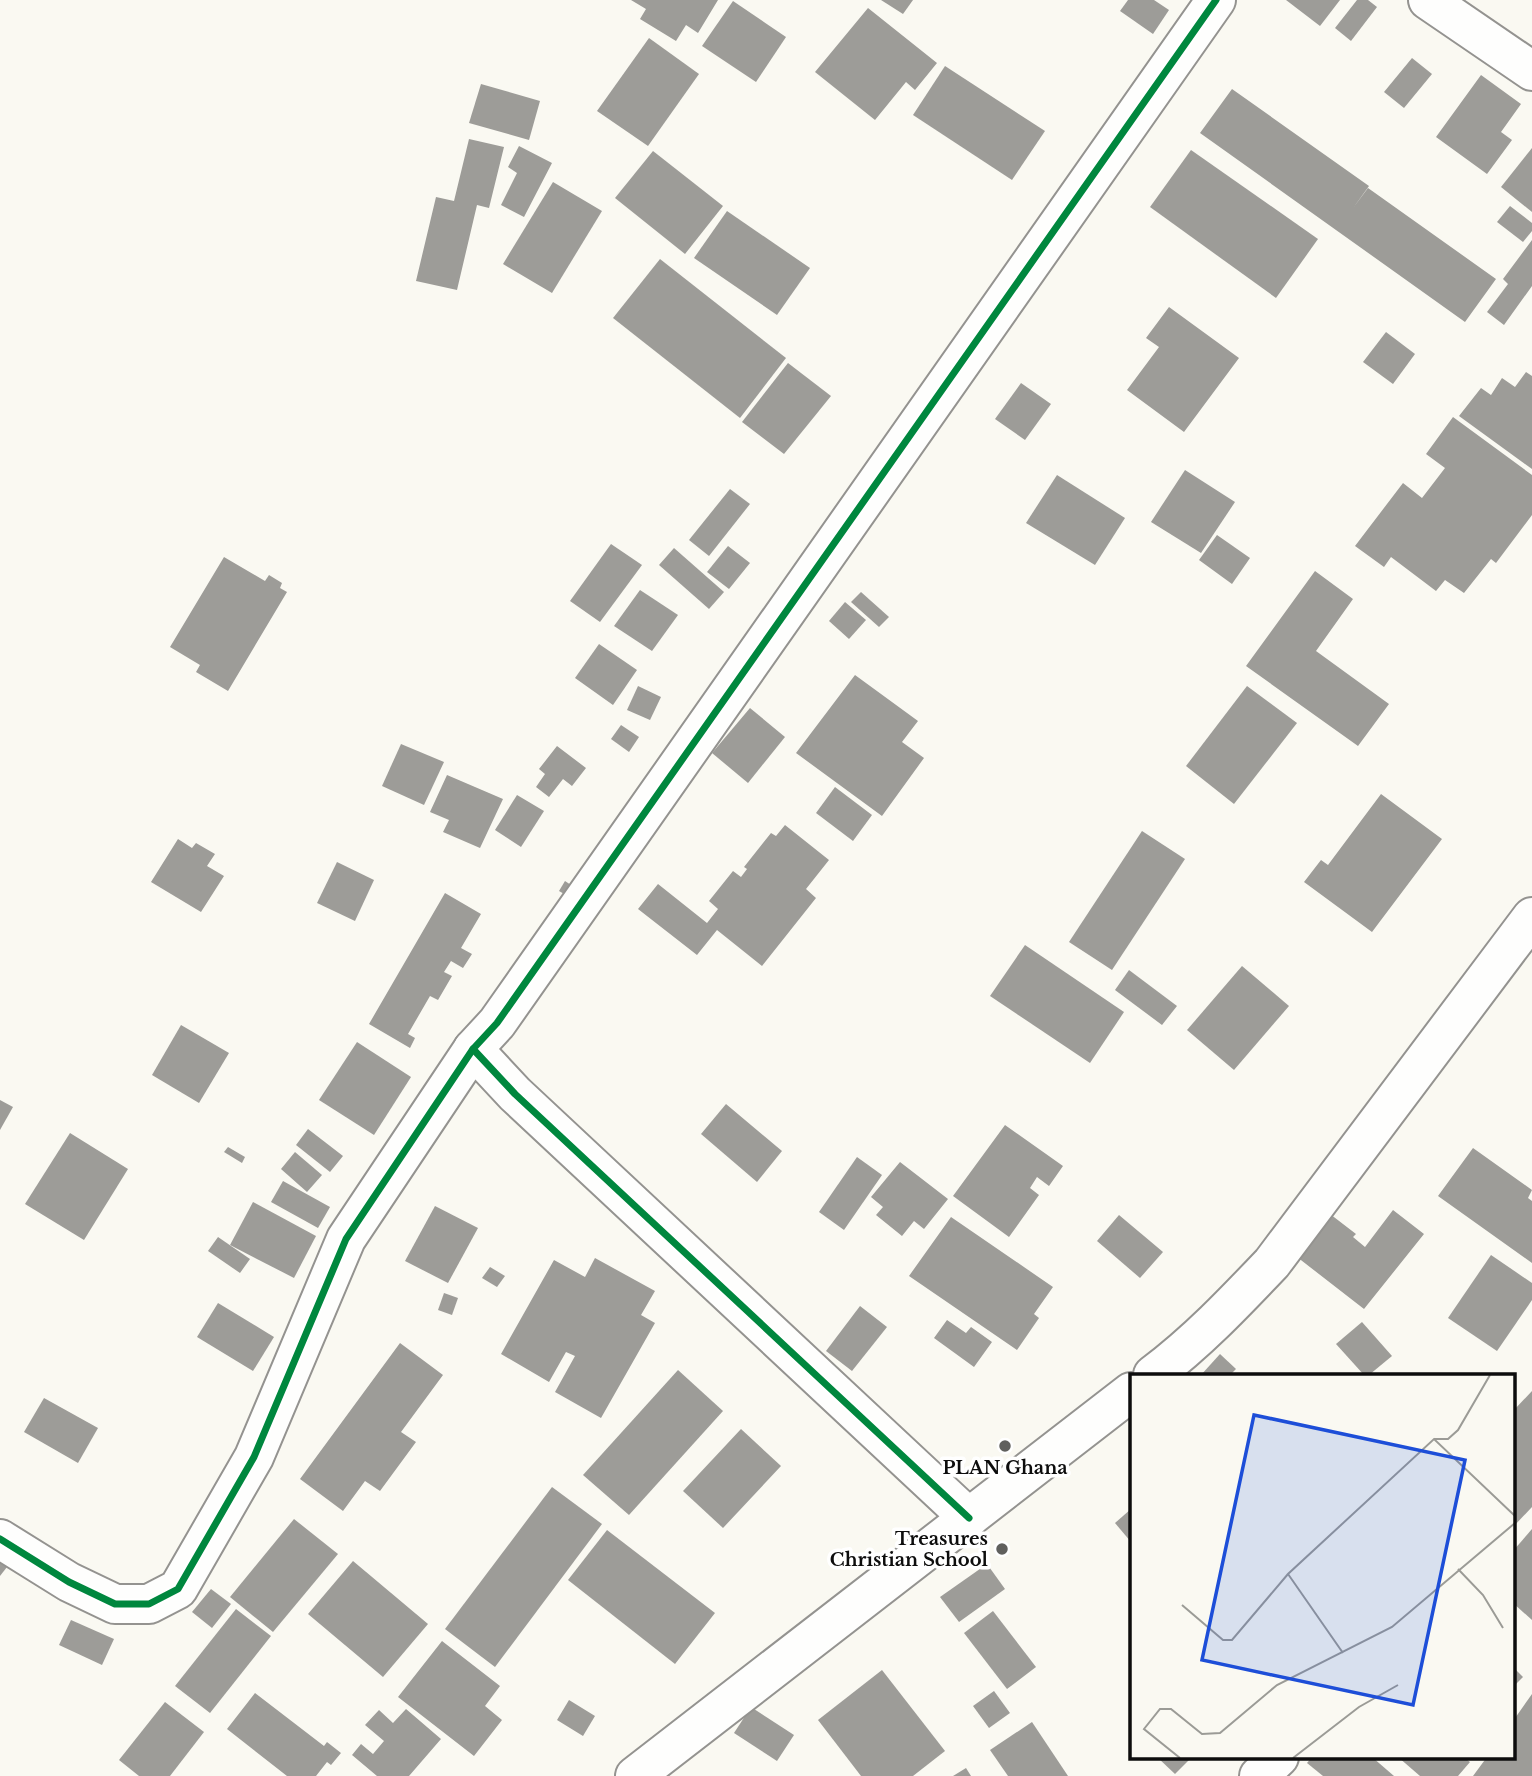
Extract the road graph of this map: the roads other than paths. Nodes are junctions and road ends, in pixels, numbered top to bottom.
1 (1216, 0) edge
2 (1428, 0) edge
3 (1532, 71) edge
4 (1532, 917) edge
5 (473, 1049) junction
6 (1154, 1374) edge
7 (1130, 1393) edge
8 (969, 1518) junction
9 (0, 1539) edge
10 (1278, 1758) edge
11 (635, 1776) edge
12 (1259, 1776) edge

1 - 5 street
2 - 3 street
4 - 6 street
5 - 8 street
5 - 9 street
7 - 8 street
8 - 11 street
10 - 12 street

